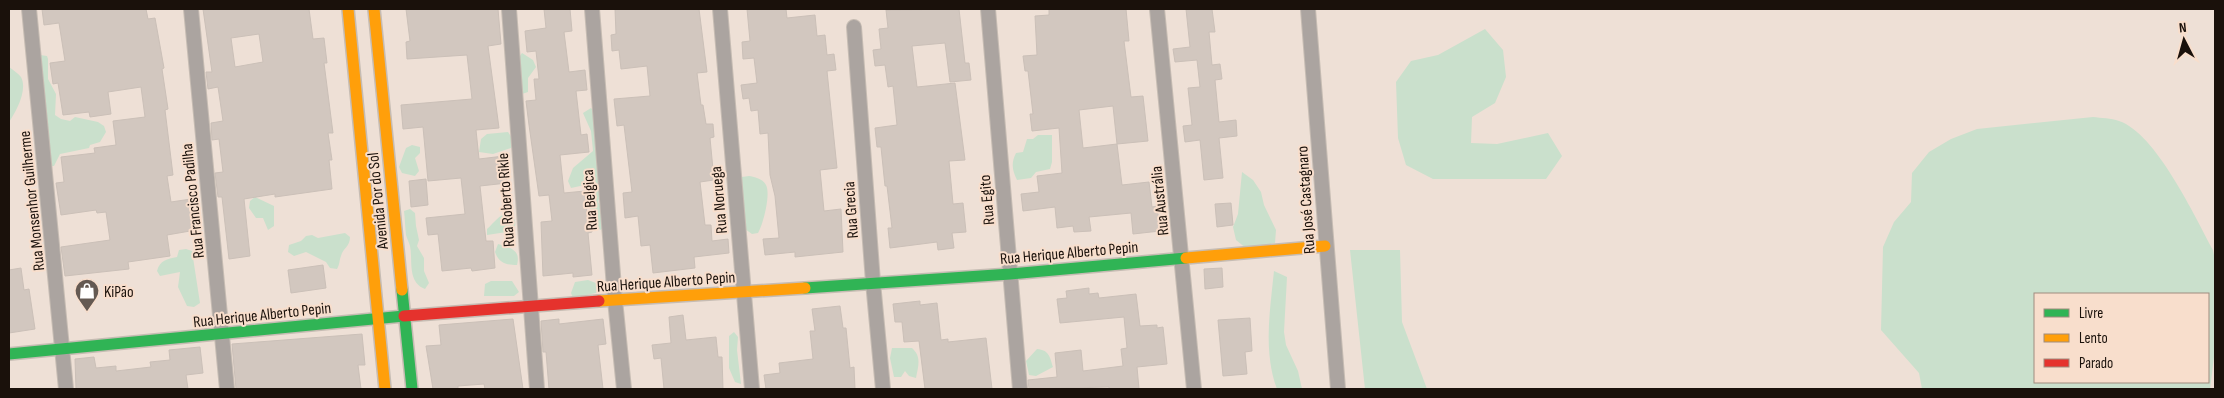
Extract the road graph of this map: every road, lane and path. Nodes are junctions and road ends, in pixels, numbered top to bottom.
1 (29, 9) edge
2 (191, 9) edge
3 (348, 9) edge
4 (374, 9) edge
5 (509, 9) edge
6 (592, 9) edge
7 (720, 9) edge
8 (988, 9) edge
9 (1157, 9) edge
10 (1308, 9) edge
11 (854, 27) dead end
12 (1325, 246) junction
13 (1182, 258) junction
14 (1010, 274) junction
15 (873, 282) junction
16 (743, 292) junction
17 (615, 300) junction
18 (530, 306) junction
19 (406, 316) junction
20 (380, 318) junction
21 (222, 334) junction
22 (63, 350) junction
23 (9, 354) edge
24 (66, 389) edge
25 (228, 389) edge
26 (385, 389) edge
27 (412, 389) edge
28 (537, 389) edge
29 (624, 389) edge
30 (752, 389) edge
31 (883, 389) edge
32 (1020, 389) edge
33 (1194, 389) edge
34 (1338, 389) edge

1 - 22 street, Rua Monsenhor Guilherme
2 - 21 street, Rua Francisco Padilha
3 - 20 street, Avenida Por do Sol
4 - 19 street, Avenida Por do Sol
5 - 18 street, Rua Roberto Rikle
6 - 17 street, Rua Belgica
7 - 16 street, Rua Noruega
8 - 14 street, Rua Egito
9 - 13 street, Rua Austrália
10 - 12 street, Rua José Castagnaro
11 - 15 street, Rua Grecia
12 - 13 street, Rua Herique Alberto Pepin
12 - 34 street, Rua José Castagnaro
13 - 14 street, Rua Herique Alberto Pepin
13 - 33 street, Rua Austrália
14 - 15 street, Rua Herique Alberto Pepin
14 - 32 street, Rua Egito
15 - 16 street, Rua Herique Alberto Pepin
15 - 31 street, Rua Grecia
16 - 17 street, Rua Herique Alberto Pepin
16 - 30 street, Rua Noruega
17 - 18 street, Rua Herique Alberto Pepin
17 - 29 street, Rua Belgica
18 - 19 street, Rua Herique Alberto Pepin
18 - 28 street, Rua Roberto Rikle
19 - 20 street, Rua Herique Alberto Pepin
19 - 27 street, Avenida Por do Sol
20 - 21 street, Rua Herique Alberto Pepin
20 - 26 street, Avenida Por do Sol
21 - 22 street, Rua Herique Alberto Pepin
21 - 25 street, Rua Francisco Padilha
22 - 23 street, Rua Herique Alberto Pepin
22 - 24 street, Rua Monsenhor Guilherme

